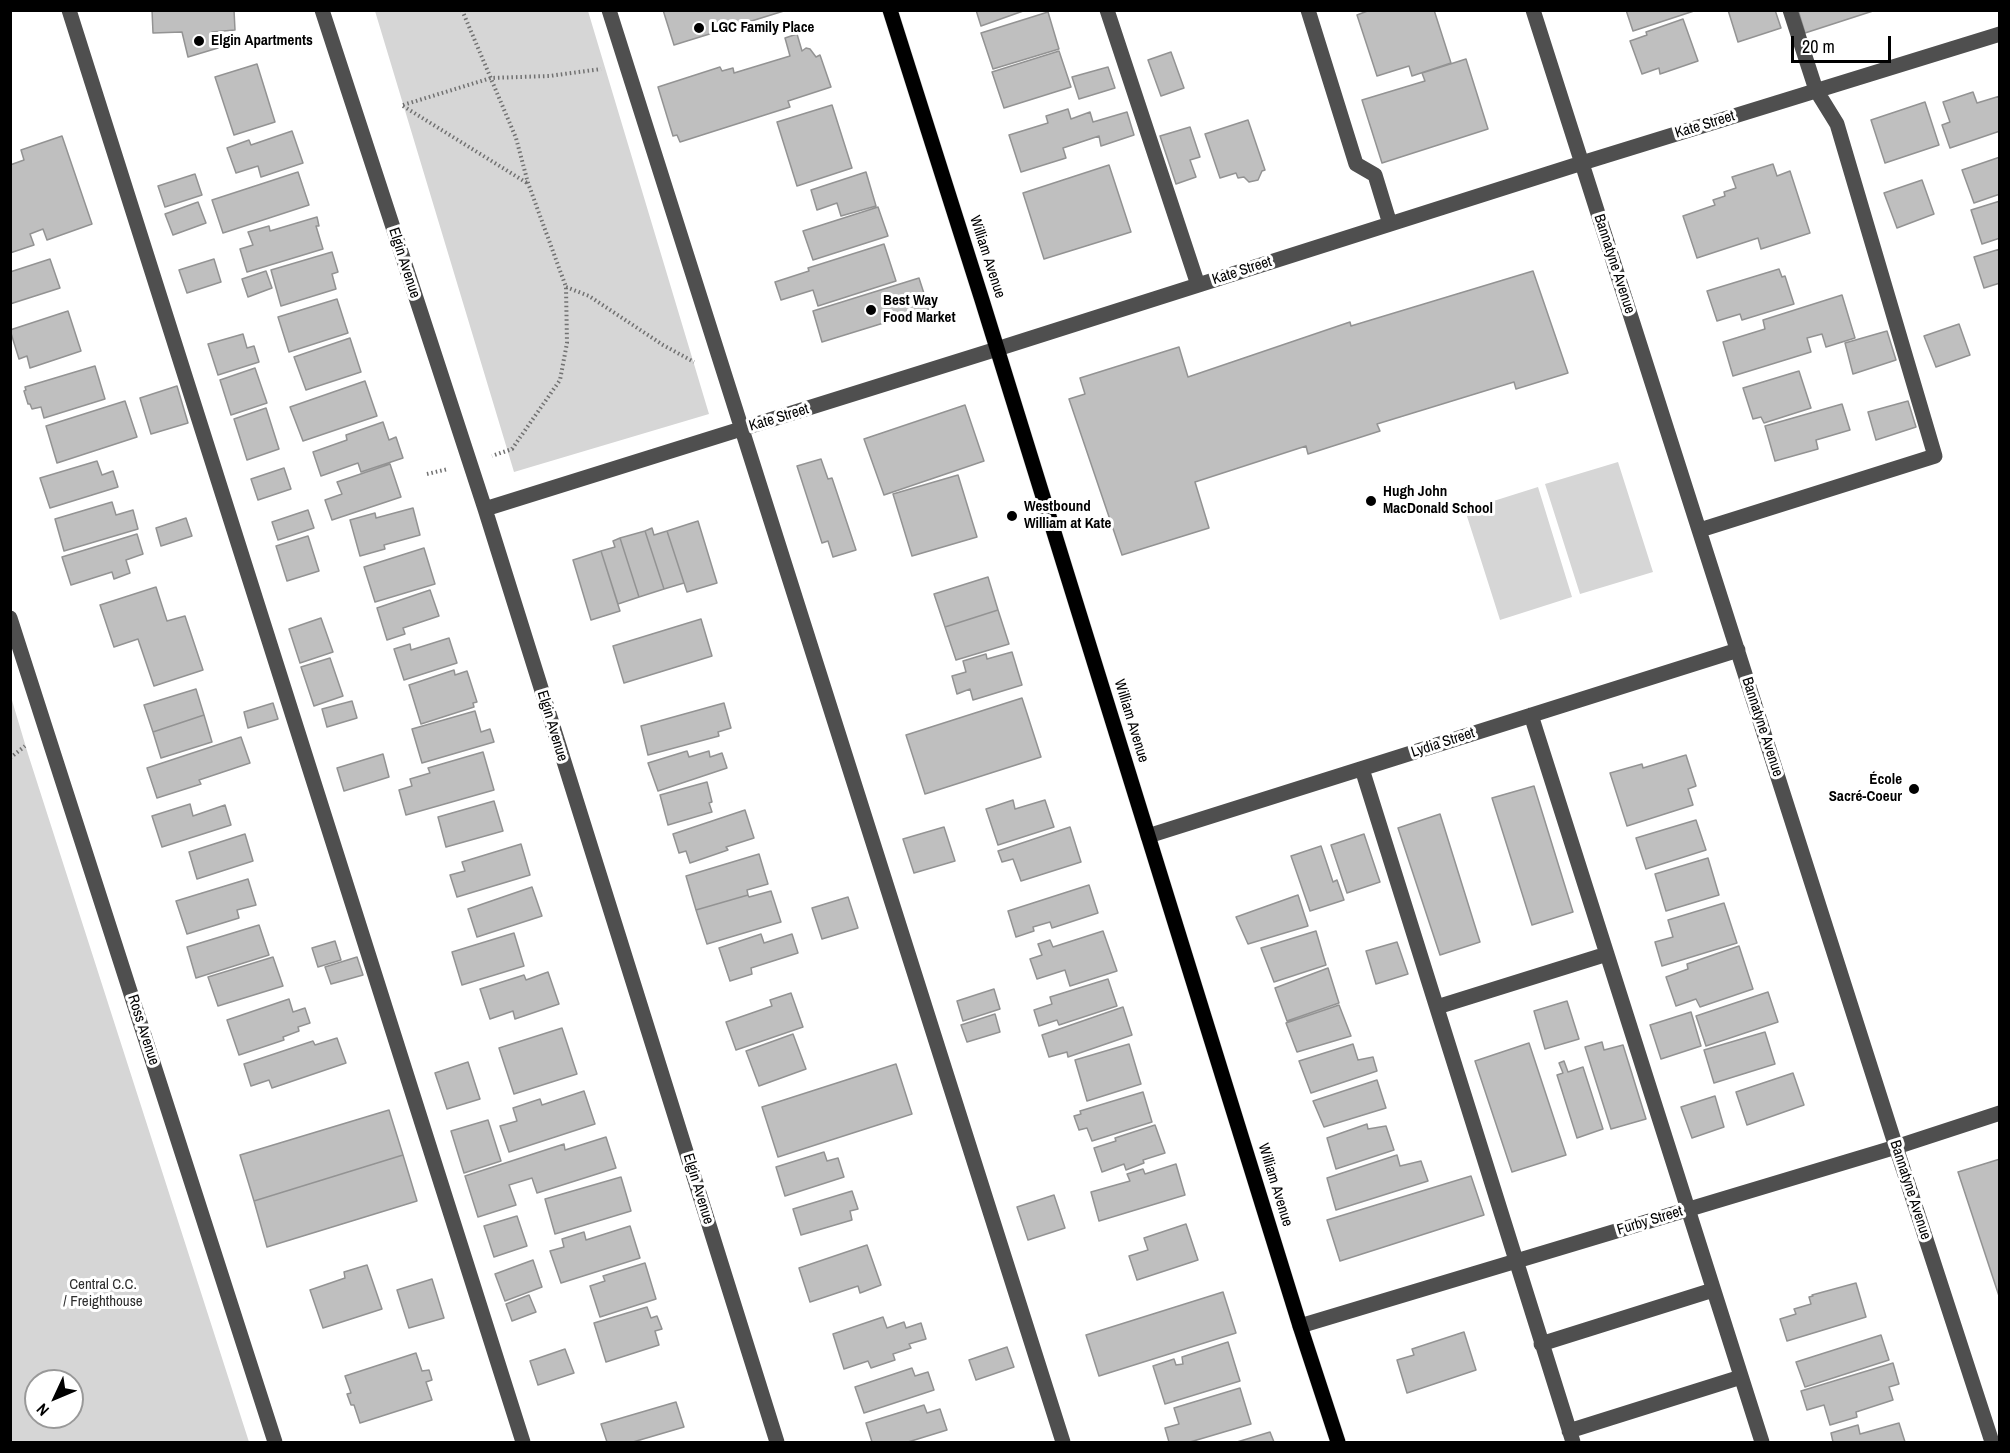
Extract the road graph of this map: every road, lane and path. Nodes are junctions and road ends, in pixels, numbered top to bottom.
1 (69, 10) edge
2 (322, 10) edge
3 (462, 10) edge
4 (609, 10) edge
5 (890, 10) edge
6 (1107, 10) edge
7 (1308, 10) edge
8 (1533, 10) edge
9 (1790, 10) edge
10 (2000, 34) edge
11 (627, 65) junction
12 (491, 78) junction
13 (1816, 90) junction
14 (1582, 163) junction
15 (528, 183) junction
16 (1390, 224) junction
17 (1198, 285) junction
18 (566, 287) junction
19 (997, 349) junction
20 (727, 381) junction
21 (742, 429) junction
22 (512, 449) dead end
23 (485, 509) junction
24 (1700, 530) junction
25 (10, 618) edge
26 (1738, 650) junction
27 (1532, 715) junction
28 (1362, 769) junction
29 (1148, 837) junction
30 (1607, 954) junction
31 (1437, 1007) junction
32 (2000, 1113) edge
33 (1896, 1147) junction
34 (1688, 1210) junction
35 (1516, 1261) junction
36 (1713, 1290) junction
37 (1300, 1326) junction
38 (1542, 1344) junction
39 (1741, 1377) junction
40 (1571, 1437) edge
41 (1760, 1442) edge
42 (275, 1443) edge
43 (523, 1443) edge
44 (777, 1443) edge
45 (1063, 1443) edge
46 (1338, 1443) edge
47 (1992, 1443) edge

1 - 43 street
2 - 23 street, Elgin Avenue
3 - 12 path
4 - 11 street
5 - 19 main road, William Avenue
6 - 17 street
7 - 16 street
8 - 14 street, Bannatyne Avenue
9 - 13 street
10 - 13 street, Kate Street
11 - 12 path
11 - 20 street
12 - 15 path
12 - 15 path
13 - 14 street, Kate Street
13 - 24 street
14 - 16 street, Kate Street
14 - 24 street, Bannatyne Avenue
15 - 18 path
16 - 17 street, Kate Street
17 - 19 street, Kate Street
18 - 20 path
18 - 22 path
19 - 21 street, Kate Street
19 - 29 main road, William Avenue
20 - 21 street
21 - 23 street, Kate Street
21 - 45 street
23 - 44 street, Elgin Avenue
24 - 26 street, Bannatyne Avenue
25 - 42 street, Ross Avenue
26 - 27 street, Lydia Street
26 - 33 street, Bannatyne Avenue
27 - 28 street, Lydia Street
27 - 30 street
28 - 29 street, Lydia Street
28 - 31 street
29 - 37 main road, William Avenue
30 - 31 street
30 - 34 street
31 - 35 street
32 - 33 street, Furby Street
33 - 34 street, Furby Street
33 - 47 street, Bannatyne Avenue
34 - 35 street, Furby Street
34 - 36 street
35 - 37 street, Furby Street
35 - 38 street
36 - 38 street
36 - 39 street
37 - 46 main road, William Avenue
38 - 40 street
39 - 40 street
39 - 41 street

